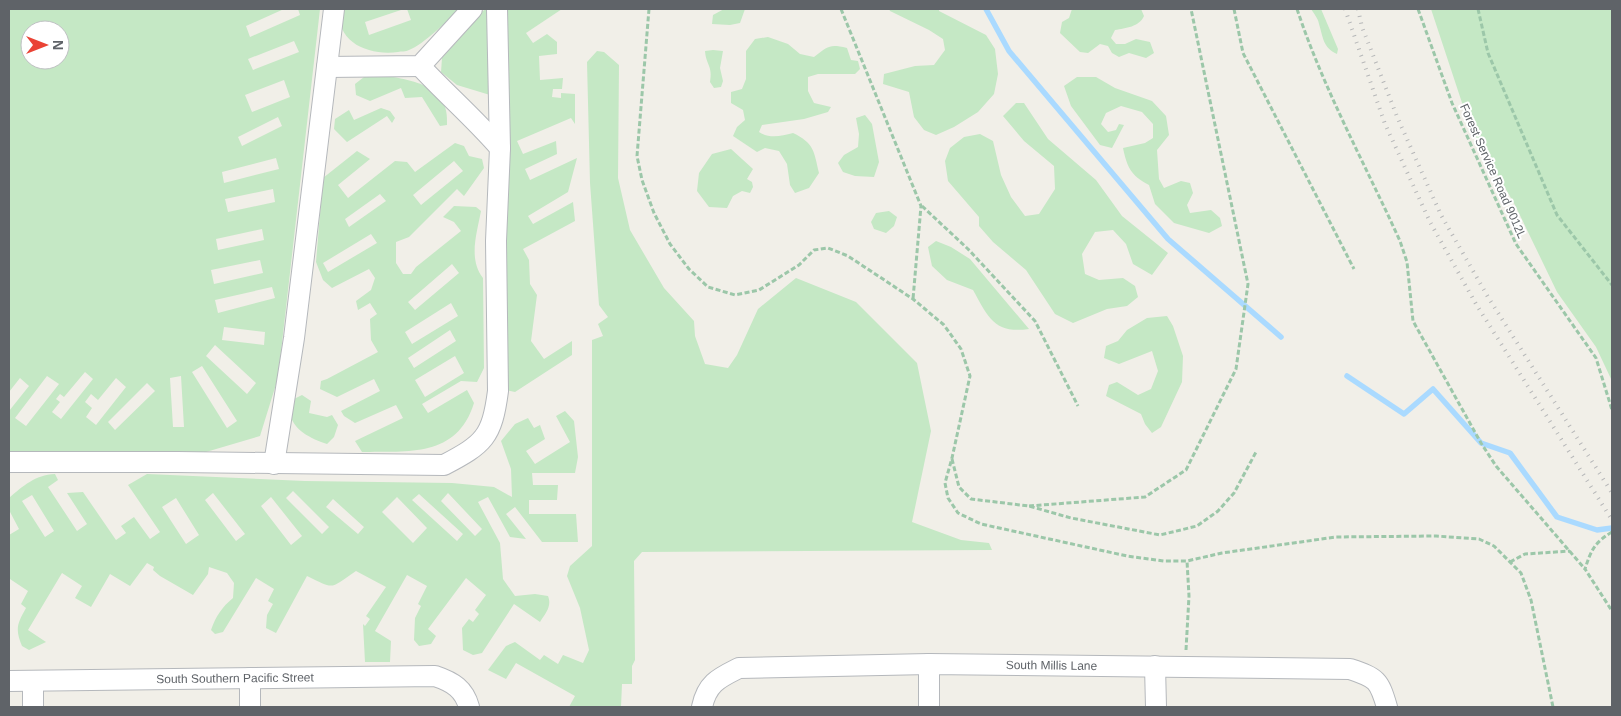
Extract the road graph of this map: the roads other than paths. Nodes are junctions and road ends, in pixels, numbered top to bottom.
1 (334, 9) edge
2 (472, 9) edge
3 (497, 9) edge
4 (420, 66) junction
5 (327, 67) junction
6 (500, 148) junction
7 (9, 462) edge
8 (274, 464) junction
9 (929, 664) junction
10 (1155, 666) junction
11 (250, 678) junction
12 (9, 681) edge
13 (33, 681) junction
14 (33, 707) edge
15 (250, 707) edge
16 (469, 707) edge
17 (702, 707) edge
18 (929, 707) edge
19 (1156, 707) edge
20 (1387, 707) edge

1 - 5 street
2 - 4 street
3 - 6 street
4 - 5 street
4 - 6 street
5 - 8 street
6 - 8 street
7 - 8 street
9 - 10 street, South Millis Lane
9 - 17 street, South Millis Lane
9 - 18 street
10 - 19 street
10 - 20 street, South Millis Lane
11 - 13 street, South Southern Pacific Street
11 - 15 street
11 - 16 street, South Southern Pacific Street
12 - 13 street, South Southern Pacific Street
13 - 14 street

